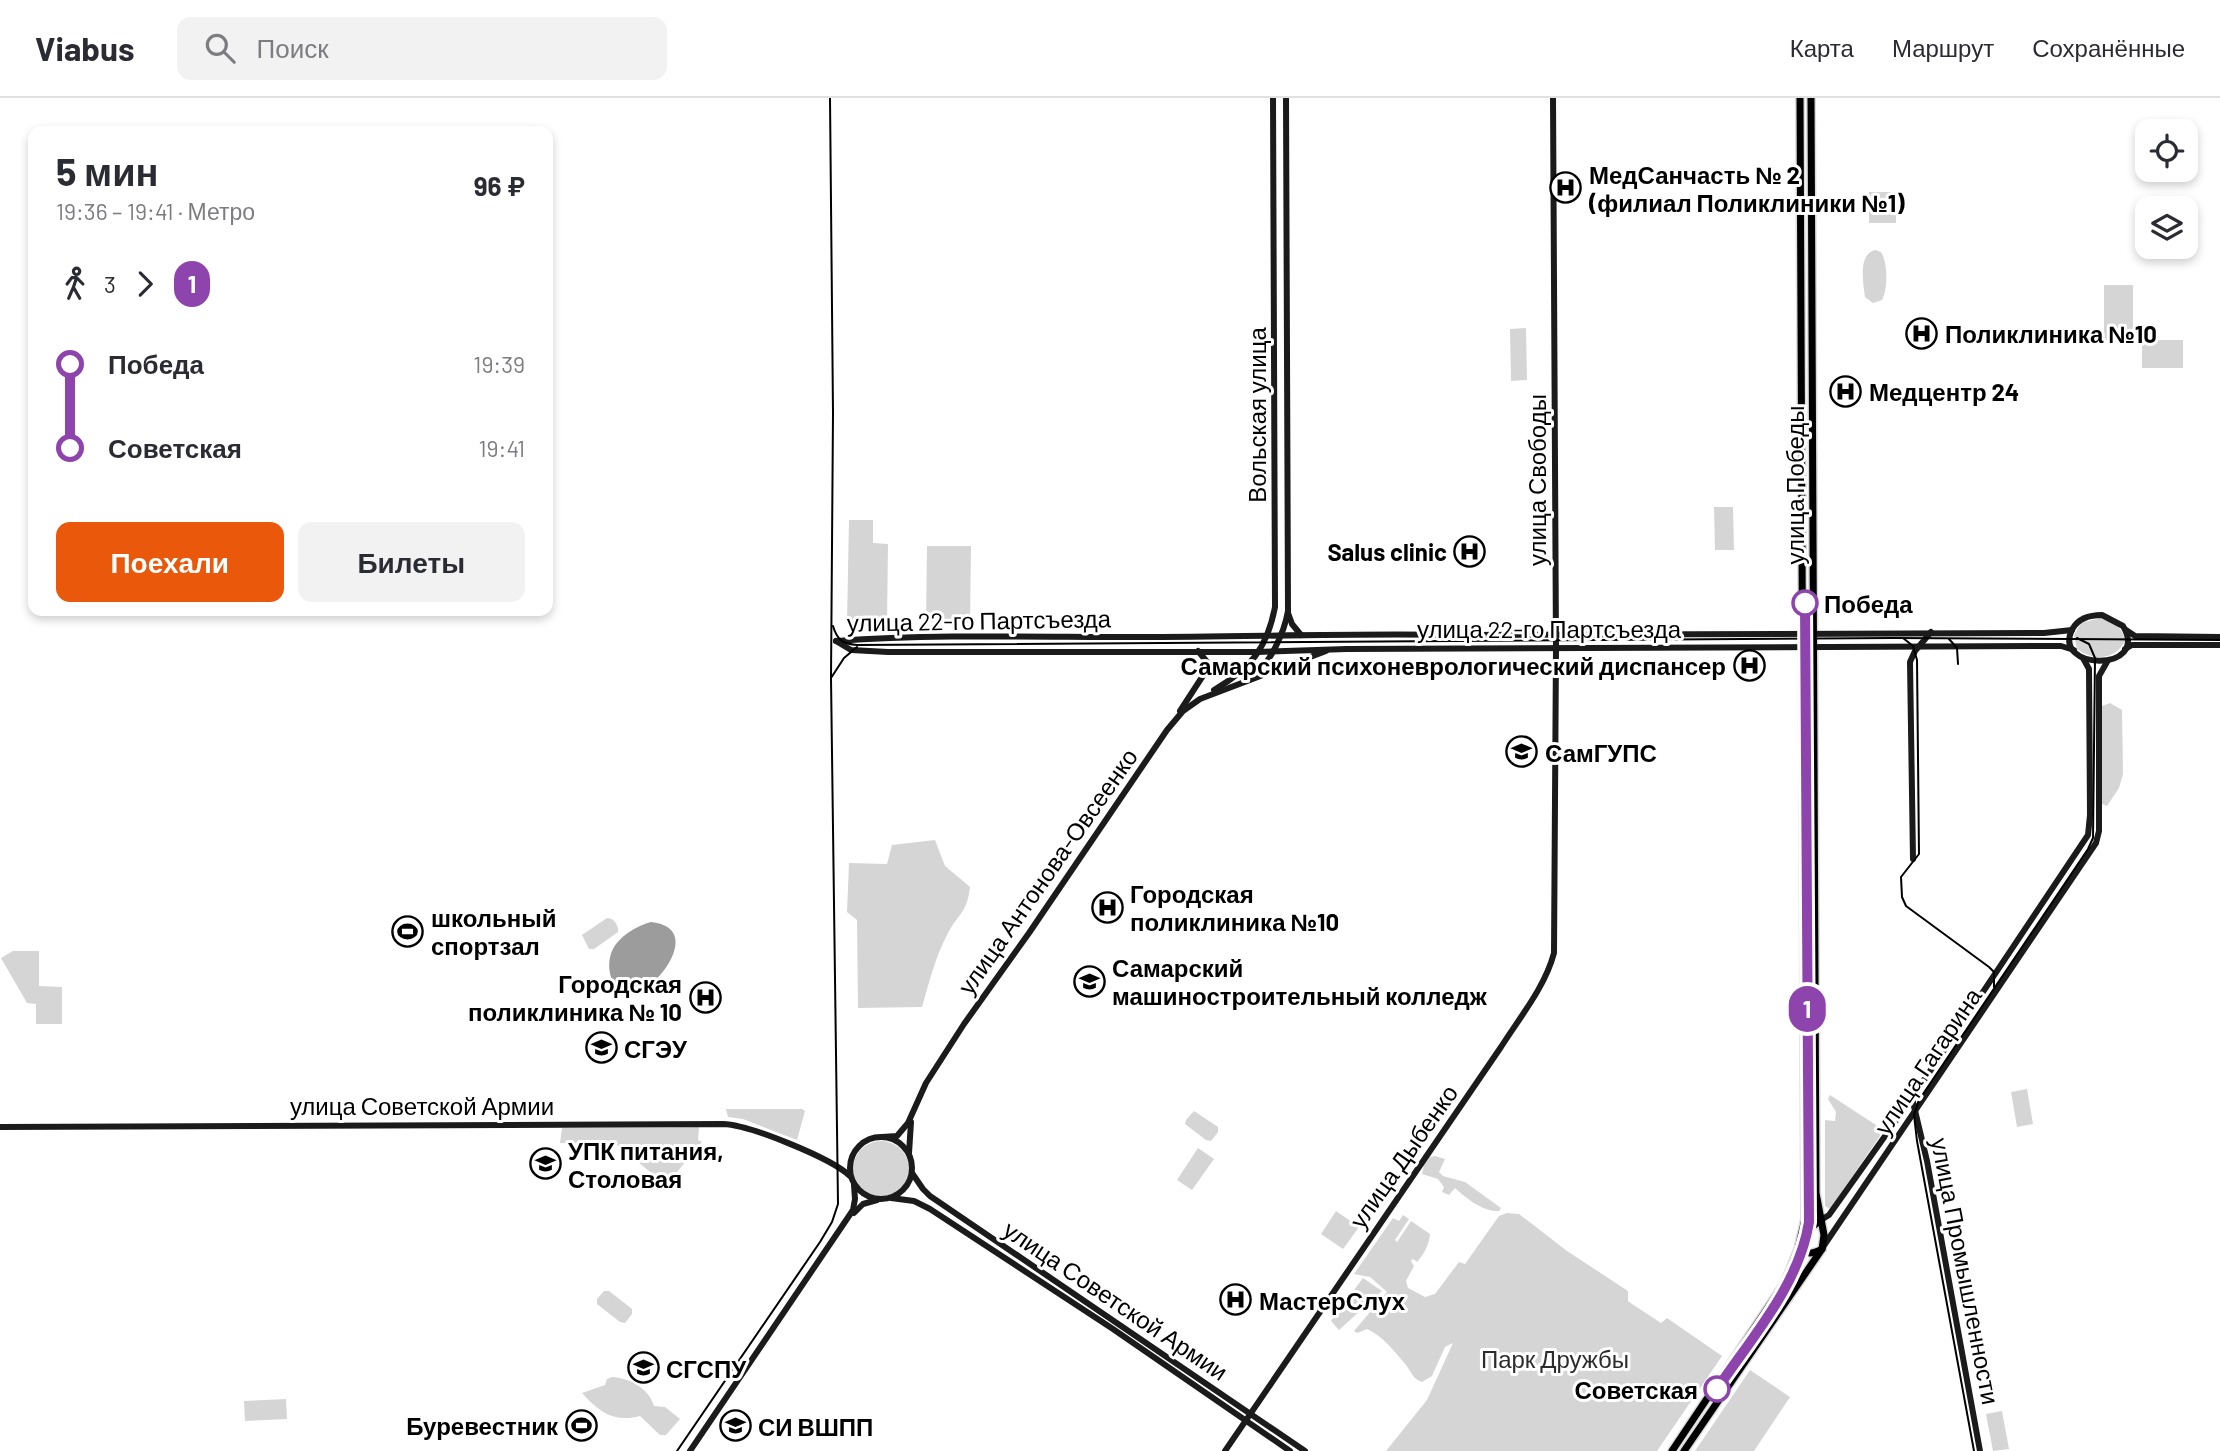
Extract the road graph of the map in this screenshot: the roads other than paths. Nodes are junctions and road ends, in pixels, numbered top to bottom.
1 (1273, 98) edge
2 (1286, 98) edge
3 (1553, 98) edge
4 (1800, 98) edge
5 (1811, 98) edge
6 (1801, 157) junction
7 (1812, 157) junction
8 (1813, 408) junction
9 (1802, 409) junction
10 (1813, 605) junction
11 (1802, 606) junction
12 (1288, 611) junction
13 (2072, 630) junction
14 (2126, 630) junction
15 (1813, 632) junction
16 (1931, 632) junction
17 (1803, 633) junction
18 (1556, 634) junction
19 (1301, 635) junction
20 (1266, 636) junction
21 (1280, 636) junction
22 (2220, 637) edge
23 (2185, 641) junction
24 (1803, 645) junction
25 (2220, 645) edge
26 (1813, 646) junction
27 (1919, 646) junction
28 (1556, 647) junction
29 (1330, 650) junction
30 (2074, 650) junction
31 (2124, 650) junction
32 (1198, 651) junction
33 (1257, 652) junction
34 (1271, 652) junction
35 (2083, 658) junction
36 (2107, 662) junction
37 (1814, 675) junction
38 (1803, 676) junction
39 (1248, 682) junction
40 (1200, 699) junction
41 (1167, 730) junction
42 (1913, 859) dead end
43 (1554, 863) joint
44 (1804, 1074) junction
45 (1816, 1074) junction
46 (1912, 1098) junction
47 (1916, 1112) junction
48 (911, 1117) junction
49 (0, 1127) edge
50 (1890, 1129) junction
51 (1899, 1136) junction
52 (882, 1137) junction
53 (852, 1155) junction
54 (909, 1155) junction
55 (836, 1164) junction
56 (912, 1173) junction
57 (850, 1176) junction
58 (854, 1185) junction
59 (891, 1198) junction
60 (883, 1200) junction
61 (1821, 1220) junction
62 (840, 1231) junction
63 (1801, 1238) junction
64 (1822, 1249) junction
65 (1016, 1255) junction
66 (1011, 1263) junction
67 (1072, 1298) junction
68 (1248, 1417) junction
69 (690, 1451) edge
70 (1225, 1451) edge
71 (1290, 1451) edge
72 (1305, 1451) edge
73 (1672, 1451) edge
74 (1684, 1451) edge
75 (1980, 1451) edge

1 - 20 main road, Вольская улица
2 - 12 main road, Вольская улица
3 - 18 main road, улица Свободы
4 - 6 main road, улица Победы
5 - 7 main road, улица Победы
6 - 7 main road
6 - 9 main road, улица Победы
7 - 8 main road, улица Победы
8 - 9 main road
8 - 10 main road, улица Победы
9 - 11 main road, улица Победы
10 - 11 main road
10 - 15 main road, улица Победы
11 - 17 main road, улица Победы
12 - 19 main road
12 - 21 main road, Вольская улица
13 - 14 main road
13 - 16 main road, улица 22-го Партсъезда
13 - 30 main road
14 - 23 main road
14 - 31 main road
15 - 16 main road, улица 22-го Партсъезда
15 - 17 main road, улица 22-го Партсъезда
15 - 26 main road, улица Победы
16 - 27 main road
17 - 18 main road, улица 22-го Партсъезда
17 - 24 main road, улица Победы
18 - 19 main road, улица 22-го Партсъезда
18 - 28 main road, улица Свободы
19 - 21 main road, улица 22-го Партсъезда
20 - 21 main road, улица 22-го Партсъезда
20 - 32 main road, улица 22-го Партсъезда
20 - 33 main road, Вольская улица
21 - 34 main road, Вольская улица
22 - 23 main road
23 - 25 main road
23 - 31 main road
24 - 26 main road, улица 22-го Партсъезда
24 - 28 main road, улица 22-го Партсъезда
24 - 38 main road, улица Победы
26 - 27 main road, улица 22-го Партсъезда
26 - 37 main road, улица Победы
27 - 30 main road, улица 22-го Партсъезда
27 - 42 main road
28 - 29 main road, улица 22-го Партсъезда
28 - 43 main road, улица Свободы
29 - 34 main road, улица 22-го Партсъезда
29 - 39 main road, улица Антонова-Овсеенко
30 - 35 main road
31 - 36 main road
32 - 33 main road, улица 22-го Партсъезда
32 - 41 main road
33 - 34 main road, улица 22-го Партсъезда
33 - 40 main road, Вольская улица
34 - 39 main road, Вольская улица
35 - 36 main road
35 - 46 main road, улица Гагарина
36 - 47 main road, улица Гагарина
37 - 38 main road
37 - 45 main road, улица Победы
38 - 44 main road, улица Победы
39 - 40 main road, улица Антонова-Овсеенко
40 - 41 main road, улица Антонова-Овсеенко
41 - 48 main road, улица Антонова-Овсеенко
43 - 68 main road, улица Дыбенко
44 - 45 main road
44 - 63 main road, улица Победы
45 - 61 main road, улица Победы
46 - 47 main road, улица Промышленности
46 - 50 main road, улица Гагарина
47 - 51 main road, улица Гагарина
47 - 75 main road, улица Промышленности
48 - 52 main road, улица Антонова-Овсеенко
48 - 54 main road, улица Антонова-Овсеенко
49 - 55 main road, улица Советской Армии
50 - 51 main road
50 - 61 main road, улица Гагарина
51 - 64 main road, улица Гагарина
52 - 53 main road
52 - 54 main road
53 - 55 main road
53 - 57 main road
54 - 56 main road
55 - 57 main road, улица Советской Армии
56 - 59 main road
56 - 65 main road, улица Советской Армии
57 - 58 main road
58 - 60 main road
58 - 62 main road
59 - 60 main road
59 - 66 main road, улица Советской Армии
60 - 62 main road
61 - 63 main road
61 - 64 main road, улица Победы
62 - 69 main road
63 - 64 main road
63 - 73 main road
64 - 74 main road, улица Гагарина
65 - 66 main road
65 - 67 main road, улица Советской Армии
66 - 67 main road, улица Советской Армии
67 - 68 main road, улица Советской Армии
68 - 70 main road, улица Дыбенко
68 - 71 main road, улица Советской Армии
68 - 72 main road, улица Советской Армии

